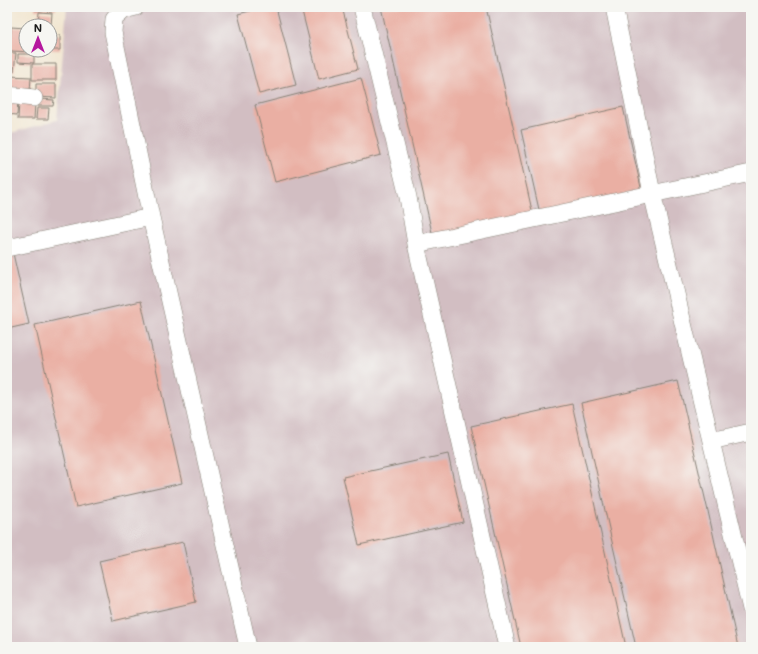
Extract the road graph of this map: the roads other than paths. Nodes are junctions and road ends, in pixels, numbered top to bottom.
1 (136, 7) edge
2 (362, 7) edge
3 (614, 7) edge
4 (7, 95) edge
5 (34, 98) dead end
6 (751, 173) edge
7 (652, 193) junction
8 (151, 217) junction
9 (416, 244) junction
10 (7, 248) edge
11 (751, 432) edge
12 (711, 441) junction
13 (751, 609) edge
14 (248, 647) edge
15 (507, 647) edge

1 - 8 street
2 - 9 street
3 - 7 street
4 - 5 street
6 - 7 street
7 - 9 street
7 - 12 street
8 - 10 street
8 - 14 street
9 - 15 street
11 - 12 street
12 - 13 street

